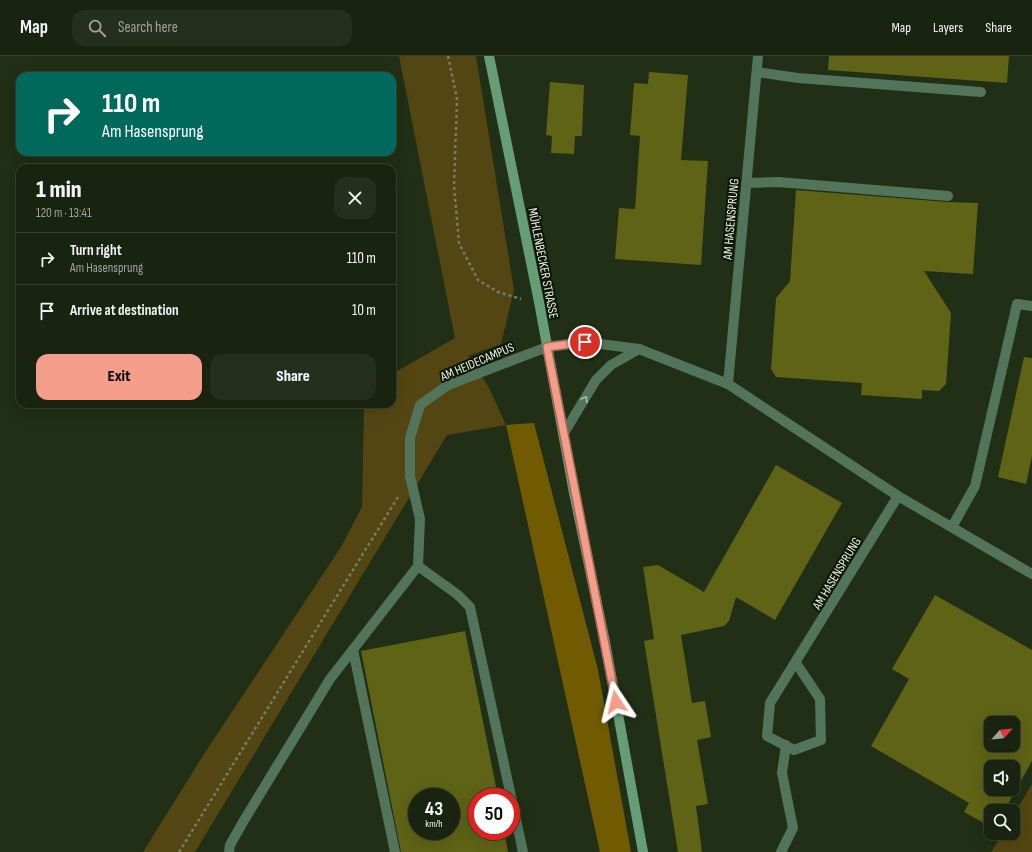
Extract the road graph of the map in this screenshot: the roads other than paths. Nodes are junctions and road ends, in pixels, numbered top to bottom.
1 (489, 56) edge
2 (758, 56) edge
3 (757, 72) junction
4 (981, 92) dead end
5 (747, 183) junction
6 (948, 196) dead end
7 (1032, 306) edge
8 (547, 347) junction
9 (639, 349) junction
10 (728, 384) junction
11 (564, 433) junction
12 (898, 496) junction
13 (952, 527) junction
14 (418, 566) junction
15 (1032, 574) edge
16 (353, 650) junction
17 (796, 664) junction
18 (786, 746) junction
19 (229, 852) edge
20 (395, 852) edge
21 (524, 852) edge
22 (643, 852) edge
23 (781, 852) edge

1 - 8 main road, MÜHLENBECKER STRASSE
2 - 3 street, AM HASENSPRUNG
3 - 4 street
3 - 5 street, AM HASENSPRUNG
5 - 6 street
5 - 10 street, AM HASENSPRUNG
7 - 13 street
8 - 9 street
8 - 11 main road, MÜHLENBECKER STRASSE
8 - 14 street, AM HEIDECAMPUS
9 - 10 street
11 -> 9 street
10 - 12 street
11 - 22 main road, MÜHLENBECKER STRASSE
12 - 13 street
12 - 17 street, AM HASENSPRUNG
13 - 15 street
14 - 16 street
14 - 21 street
16 - 19 street
16 - 20 street
17 - 18 street, AM HASENSPRUNG
17 - 18 street, AM HASENSPRUNG
18 - 23 street

